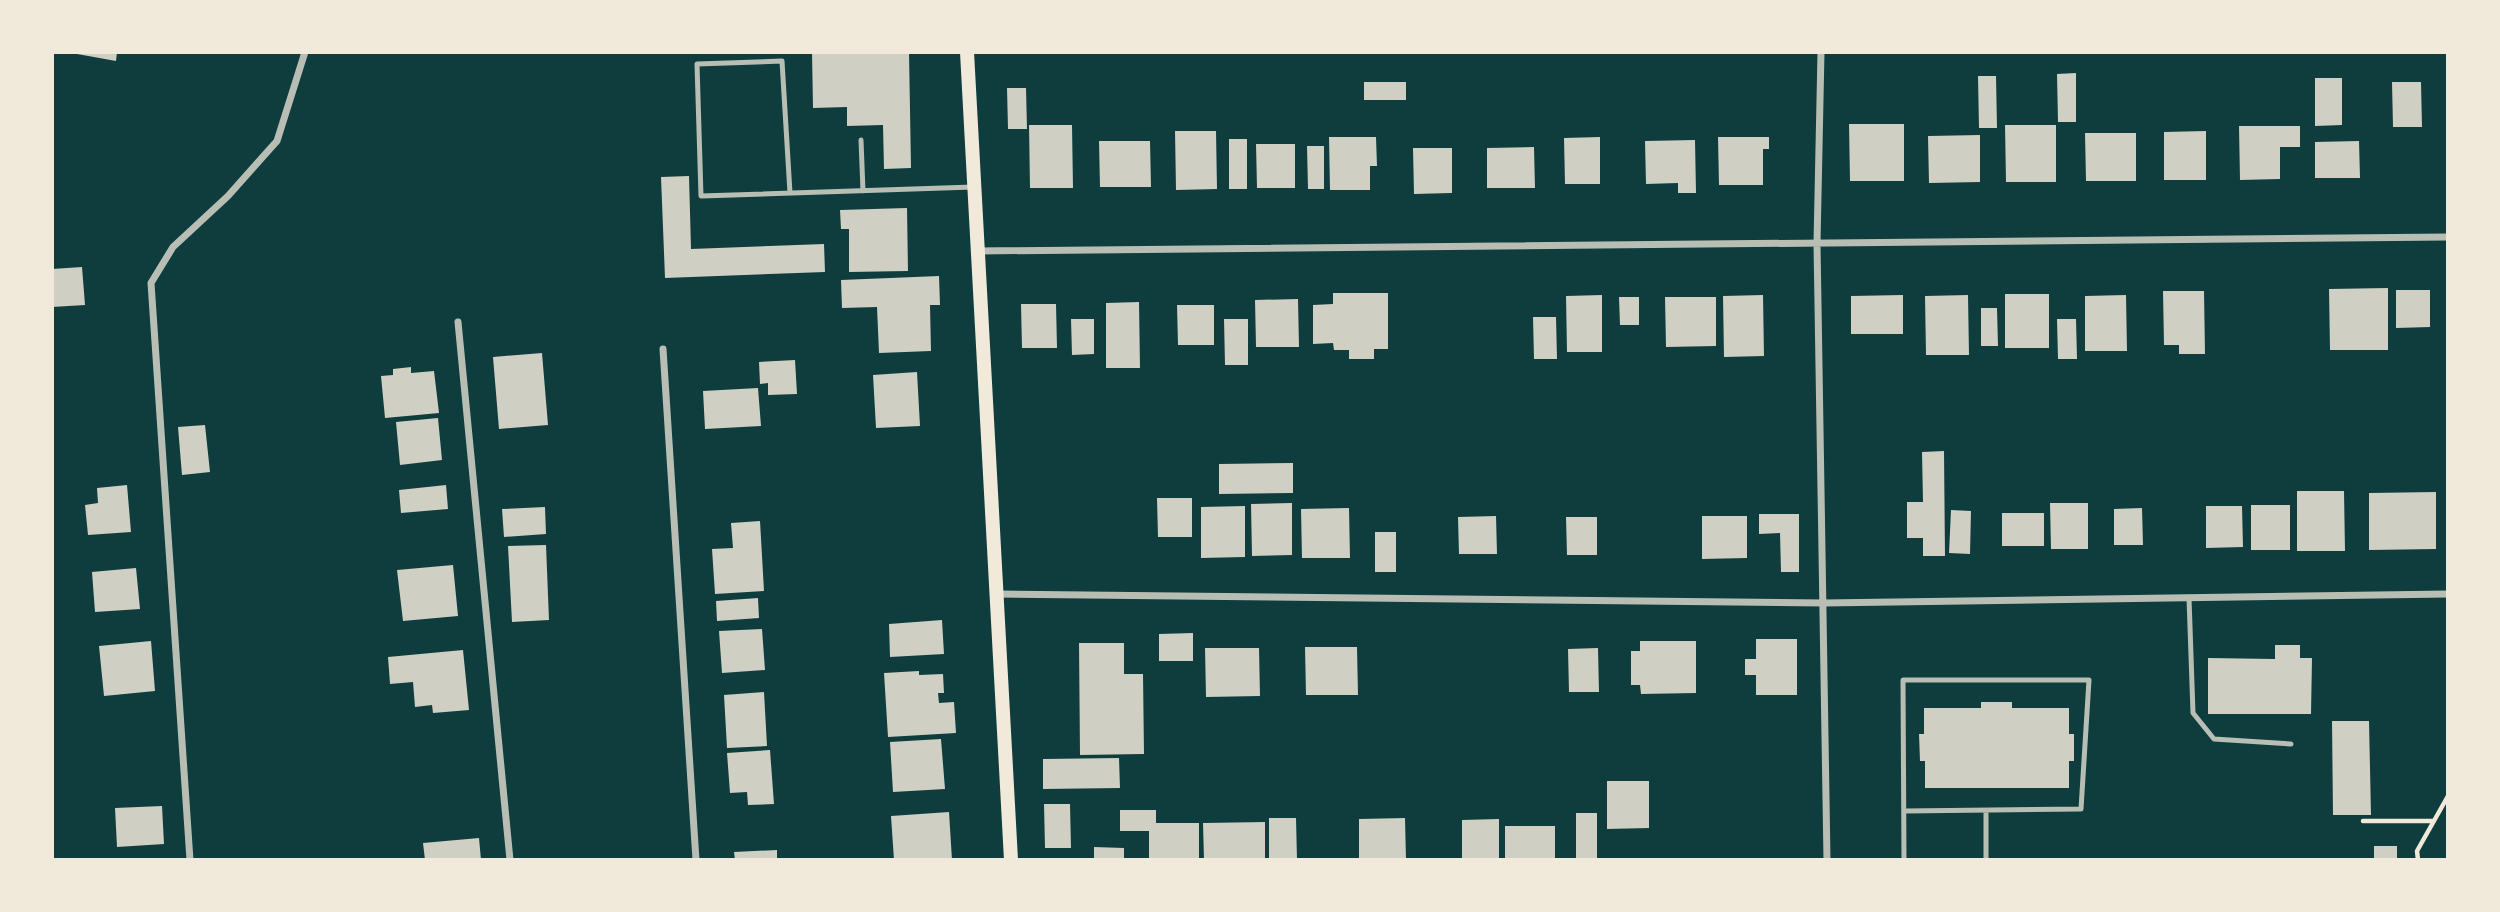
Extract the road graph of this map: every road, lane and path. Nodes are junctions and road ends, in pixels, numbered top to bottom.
1 (305, 52) edge
2 (967, 52) edge
3 (1821, 52) edge
4 (861, 140) dead end
5 (974, 187) junction
6 (863, 191) junction
7 (790, 193) junction
8 (2448, 237) edge
9 (1817, 243) junction
10 (977, 251) junction
11 (458, 322) dead end
12 (663, 349) dead end
13 (997, 594) junction
14 (2448, 594) edge
15 (2189, 598) junction
16 (1824, 603) junction
17 (2291, 744) dead end
18 (2448, 796) edge
19 (1905, 811) junction
20 (1986, 811) junction
21 (2363, 821) dead end
22 (2434, 821) junction
23 (190, 859) edge
24 (510, 859) edge
25 (696, 859) edge
26 (1011, 859) edge
27 (1827, 859) edge
28 (1904, 859) edge
29 (1986, 859) edge
30 (2418, 859) edge

1 - 23 street
2 - 5 main road
3 - 9 street
4 - 6 lane
5 - 6 lane
5 - 10 main road
6 - 7 lane
7 - 7 lane
8 - 9 street
9 - 10 street
9 - 16 street
10 - 13 main road
11 - 24 street
12 - 25 street
13 - 16 street
13 - 26 main road
14 - 15 street
15 - 16 street
15 - 17 lane
16 - 27 street
18 - 22 path
19 - 20 lane
19 - 20 lane
19 - 28 lane
20 - 29 lane
21 - 22 path
22 - 30 path

